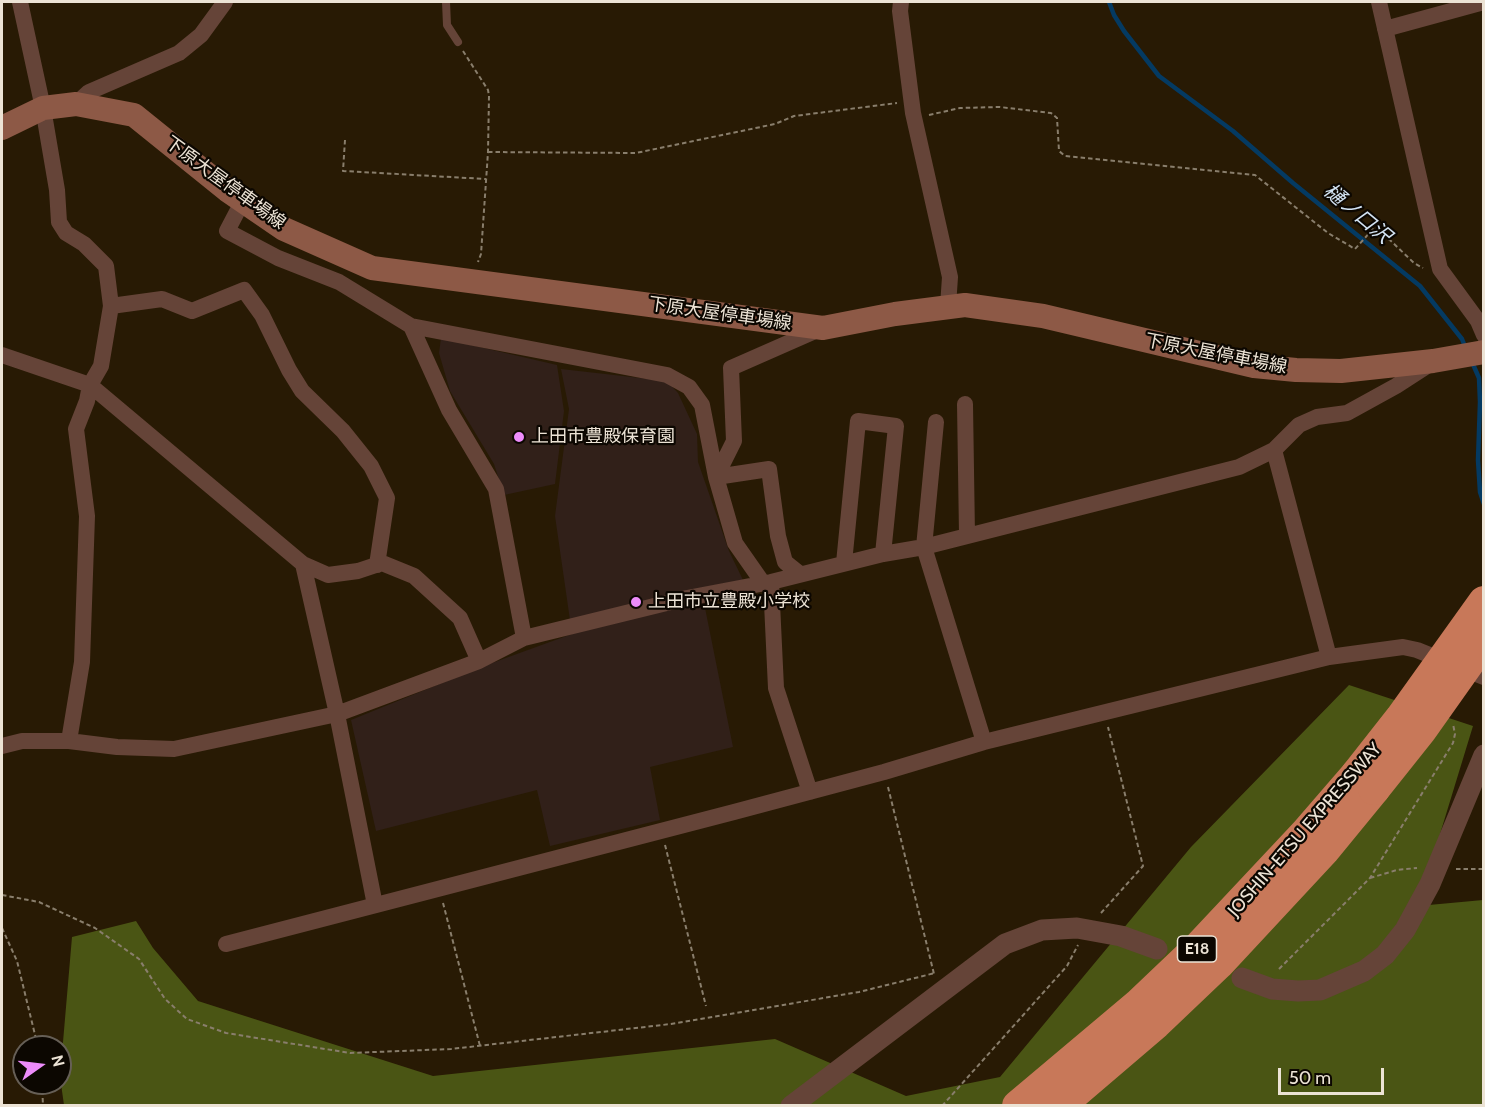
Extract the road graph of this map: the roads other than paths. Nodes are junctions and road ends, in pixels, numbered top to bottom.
1 (20, 2) edge
2 (225, 2) edge
3 (446, 2) edge
4 (901, 2) edge
5 (1378, 2) edge
6 (1484, 2) edge
7 (1385, 29) junction
8 (458, 42) road end
9 (76, 104) junction
10 (43, 108) junction
11 (2, 128) edge
12 (247, 202) junction
13 (111, 306) junction
14 (948, 306) junction
15 (411, 326) junction
16 (823, 328) junction
17 (1476, 349) edge
18 (2, 355) edge
19 (1433, 362) junction
20 (90, 385) junction
21 (965, 404) dead end
22 (936, 422) dead end
23 (1274, 450) junction
24 (716, 477) junction
25 (967, 535) junction
26 (924, 546) junction
27 (883, 554) junction
28 (844, 563) junction
29 (303, 564) junction
30 (377, 565) junction
31 (800, 574) junction
32 (767, 582) junction
33 (1484, 602) edge
34 (524, 638) junction
35 (1484, 641) edge
36 (1329, 657) junction
37 (479, 661) junction
38 (1484, 677) edge
39 (337, 714) junction
40 (69, 741) junction
41 (984, 742) junction
42 (2, 746) edge
43 (1484, 755) edge
44 (1366, 782) junction
45 (810, 792) junction
46 (375, 905) junction
47 (226, 944) dead end
48 (1157, 949) dead end
49 (1242, 978) dead end
50 (791, 1106) edge
51 (1018, 1106) edge
52 (1059, 1106) edge

1 - 10 street
2 - 9 street
3 - 8 lane
4 - 14 street
5 - 7 street
6 - 7 street
7 - 17 street
9 - 10 main road, 下原大屋停車場線
9 - 12 main road, 下原大屋停車場線
10 - 11 main road, 下原大屋停車場線
10 - 13 street
12 - 15 street
12 - 16 main road, 下原大屋停車場線
13 - 20 street
13 - 30 street
14 - 16 main road, 下原大屋停車場線
14 - 19 main road, 下原大屋停車場線
15 - 24 street
15 - 34 street
16 - 24 street
17 - 19 main road, 下原大屋停車場線
18 - 20 street
19 - 23 street
20 - 29 street
20 - 40 street
21 - 25 street
22 - 26 street
23 - 25 street
23 - 36 street
24 - 31 street
24 - 32 street
25 - 26 street
26 - 27 street
26 - 41 street
27 - 28 street
27 - 28 street
28 - 31 street
29 - 30 street
29 - 39 street
30 - 37 street
31 - 32 street
32 - 34 street
32 - 45 street
33 - 44 highway, JOSHIN-ETSU EXPRESSWAY / E18, bridge
34 - 37 street
35 - 44 highway, JOSHIN-ETSU EXPRESSWAY / E18, bridge
36 - 38 street
36 - 41 street
37 - 39 street
39 - 40 street
39 - 46 street
40 - 42 street
41 - 45 street
43 - 49 street
44 - 51 highway, JOSHIN-ETSU EXPRESSWAY / E18
44 - 52 highway, JOSHIN-ETSU EXPRESSWAY / E18
45 - 46 street
46 - 47 street
48 - 50 street

